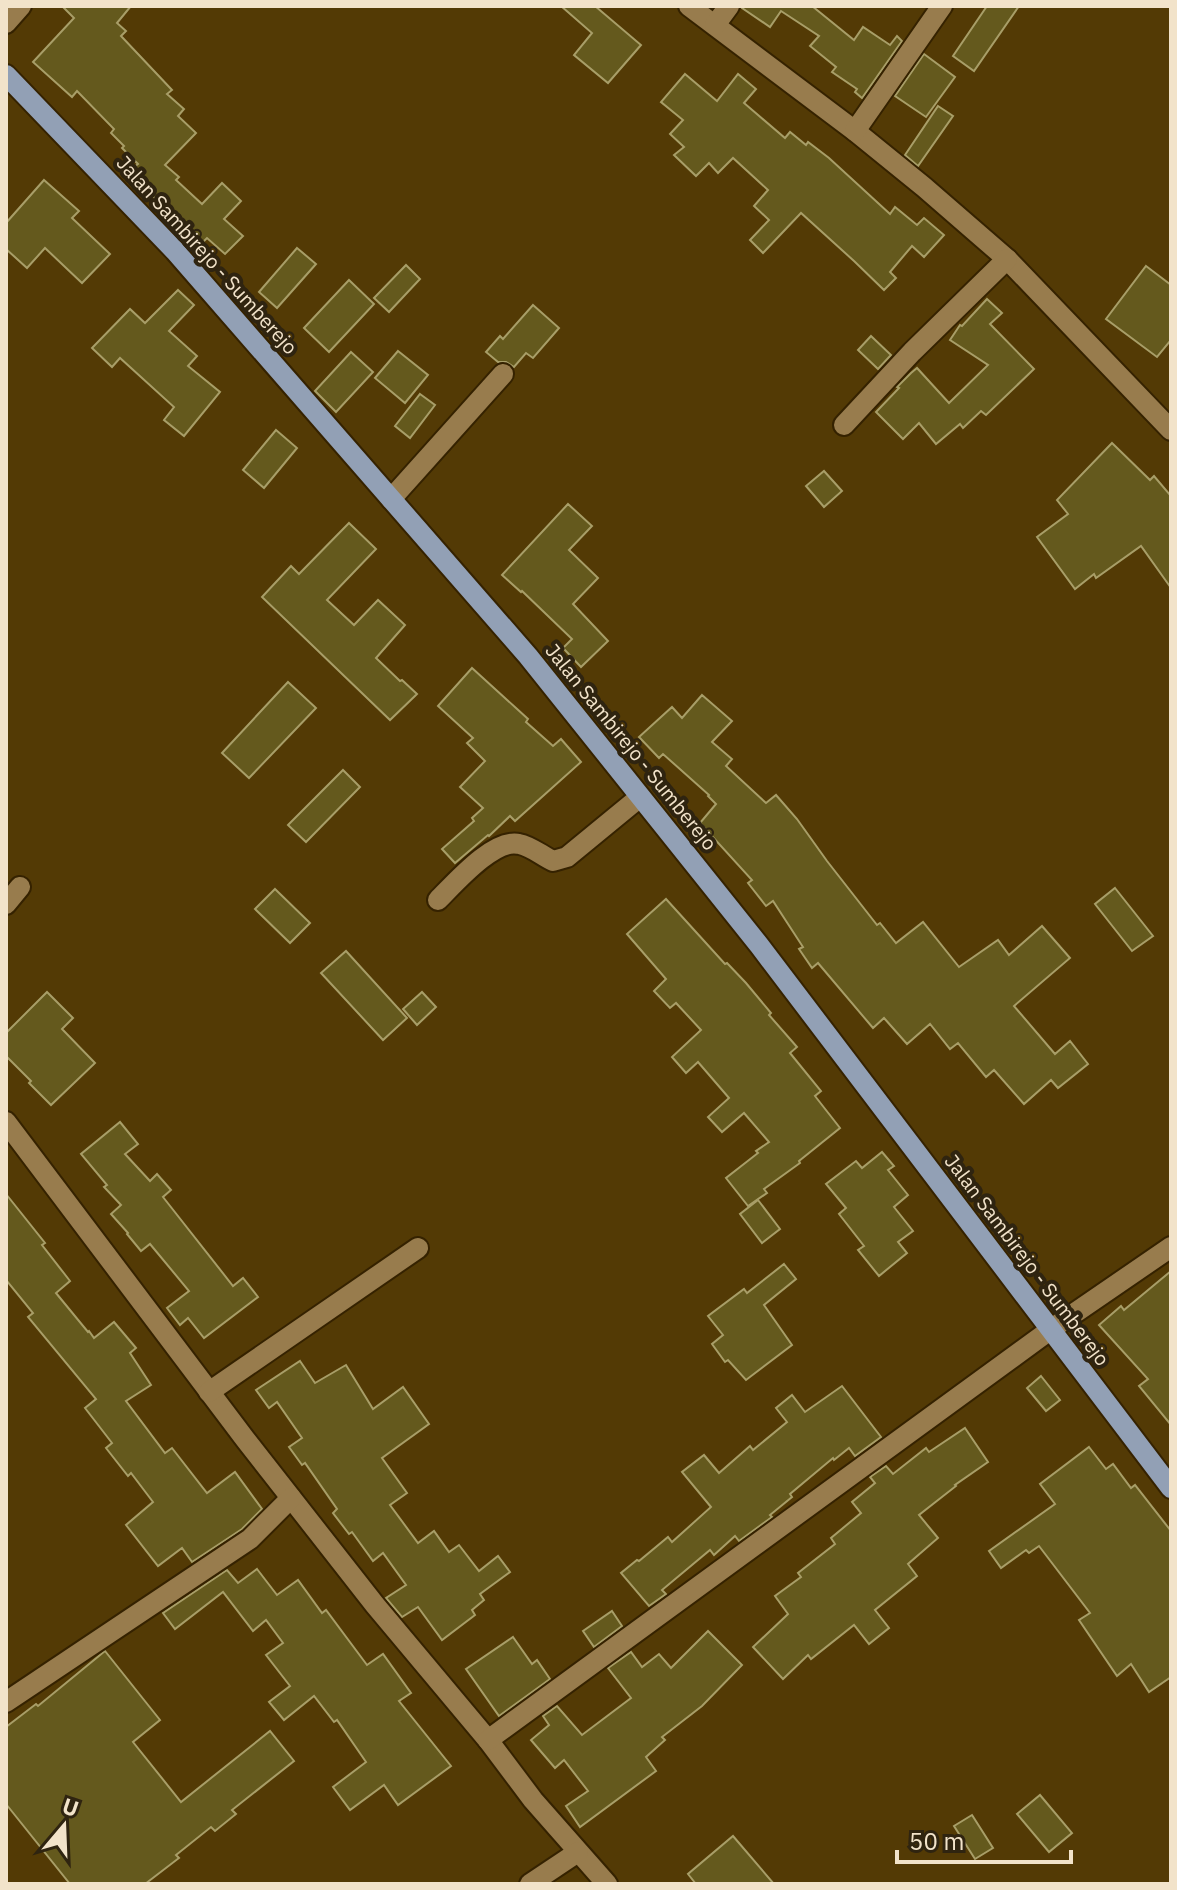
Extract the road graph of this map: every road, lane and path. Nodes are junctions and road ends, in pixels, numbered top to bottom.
1 (21, 6) edge
2 (689, 6) edge
3 (729, 6) edge
4 (942, 6) edge
5 (6, 23) edge
6 (715, 25) junction
7 (6, 75) edge
8 (855, 131) junction
9 (1007, 259) junction
10 (503, 374) dead end
11 (844, 425) dead end
12 (1171, 430) edge
13 (391, 499) junction
14 (640, 797) junction
15 (20, 887) dead end
16 (438, 900) dead end
17 (6, 904) edge
18 (6, 1122) edge
19 (1171, 1247) edge
20 (418, 1248) dead end
21 (1050, 1330) junction
22 (209, 1392) junction
23 (1171, 1488) edge
24 (291, 1498) junction
25 (6, 1702) edge
26 (488, 1740) junction
27 (578, 1852) junction
28 (530, 1884) edge
29 (607, 1884) edge

1 - 5 street
2 - 6 street
3 - 6 street
4 - 8 street
6 - 8 street
7 - 13 main road, Jalan Sambirejo - Sumberejo
8 - 9 street
9 - 11 street
9 - 12 street
10 - 13 street
13 - 14 main road, Jalan Sambirejo - Sumberejo
14 - 16 street
14 - 21 main road, Jalan Sambirejo - Sumberejo
15 - 17 street
18 - 22 street
19 - 21 street
20 - 22 street
21 - 23 main road, Jalan Sambirejo - Sumberejo
21 - 26 street
22 - 24 street
24 - 25 street
24 - 26 street
26 - 27 street
27 - 28 street
27 - 29 street

